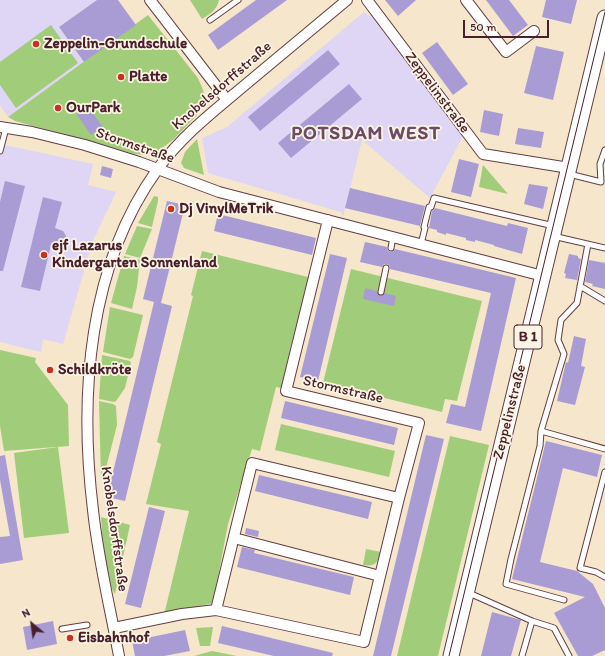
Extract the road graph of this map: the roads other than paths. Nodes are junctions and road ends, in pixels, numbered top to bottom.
1 (150, 0) edge
2 (226, 0) edge
3 (238, 0) edge
4 (347, 0) edge
5 (367, 0) edge
6 (466, 0) edge
7 (230, 6) junction
8 (210, 20) dead end
9 (604, 25) edge
10 (534, 31) dead end
11 (227, 100) junction
12 (3, 127) edge
13 (605, 150) edge
14 (0, 151) edge
15 (158, 169) junction
16 (568, 171) junction
17 (603, 182) edge
18 (328, 220) junction
19 (554, 231) junction
20 (393, 237) junction
21 (421, 244) junction
22 (588, 244) junction
23 (391, 248) dead end
24 (605, 248) edge
25 (386, 268) dead end
26 (543, 276) junction
27 (580, 286) junction
28 (381, 292) dead end
29 (605, 301) edge
30 (540, 431) junction
31 (605, 449) edge
32 (605, 472) edge
33 (399, 498) junction
34 (234, 538) junction
35 (380, 576) junction
36 (605, 576) edge
37 (466, 592) junction
38 (564, 600) dead end
39 (216, 610) junction
40 (532, 621) junction
41 (87, 625) dead end
42 (114, 628) junction
43 (62, 629) dead end
44 (119, 656) edge
45 (451, 656) edge
46 (522, 656) edge
47 (569, 656) edge

1 - 11 street
2 - 7 lane
3 - 7 lane
4 - 11 street, Knobelsdorffstraße
5 - 16 street, Zeppelinstraße
6 - 10 street
7 - 8 lane
9 - 16 main road, Zeppelinstraße / B 1
11 - 15 street, Knobelsdorffstraße
12 - 14 lane
12 - 15 street, Stormstraße
13 - 17 lane
15 - 18 street, Stormstraße
15 - 42 street, Knobelsdorffstraße
16 - 17 lane
16 - 19 main road, Zeppelinstraße / B 1
18 - 20 street, Stormstraße
18 - 33 street, Stormstraße
19 - 21 lane
19 - 22 lane
19 - 26 main road, Zeppelinstraße / B 1
20 - 21 street, Stormstraße
20 - 23 lane
21 - 26 street, Stormstraße
22 - 24 lane
22 - 27 lane
25 - 28 lane
26 - 37 main road, Zeppelinstraße / B 1
27 - 29 lane
27 - 30 lane
30 - 31 lane
30 - 38 lane
32 - 36 lane
33 - 34 street
33 - 35 street, Stormstraße
34 - 35 street
34 - 39 street
35 - 39 street, Stormstraße
37 - 40 lane
37 - 45 main road, Zeppelinstraße / B 1
39 - 42 street, Stormstraße
40 - 46 lane
40 - 47 lane
41 - 43 lane
42 - 44 street, Knobelsdorffstraße

